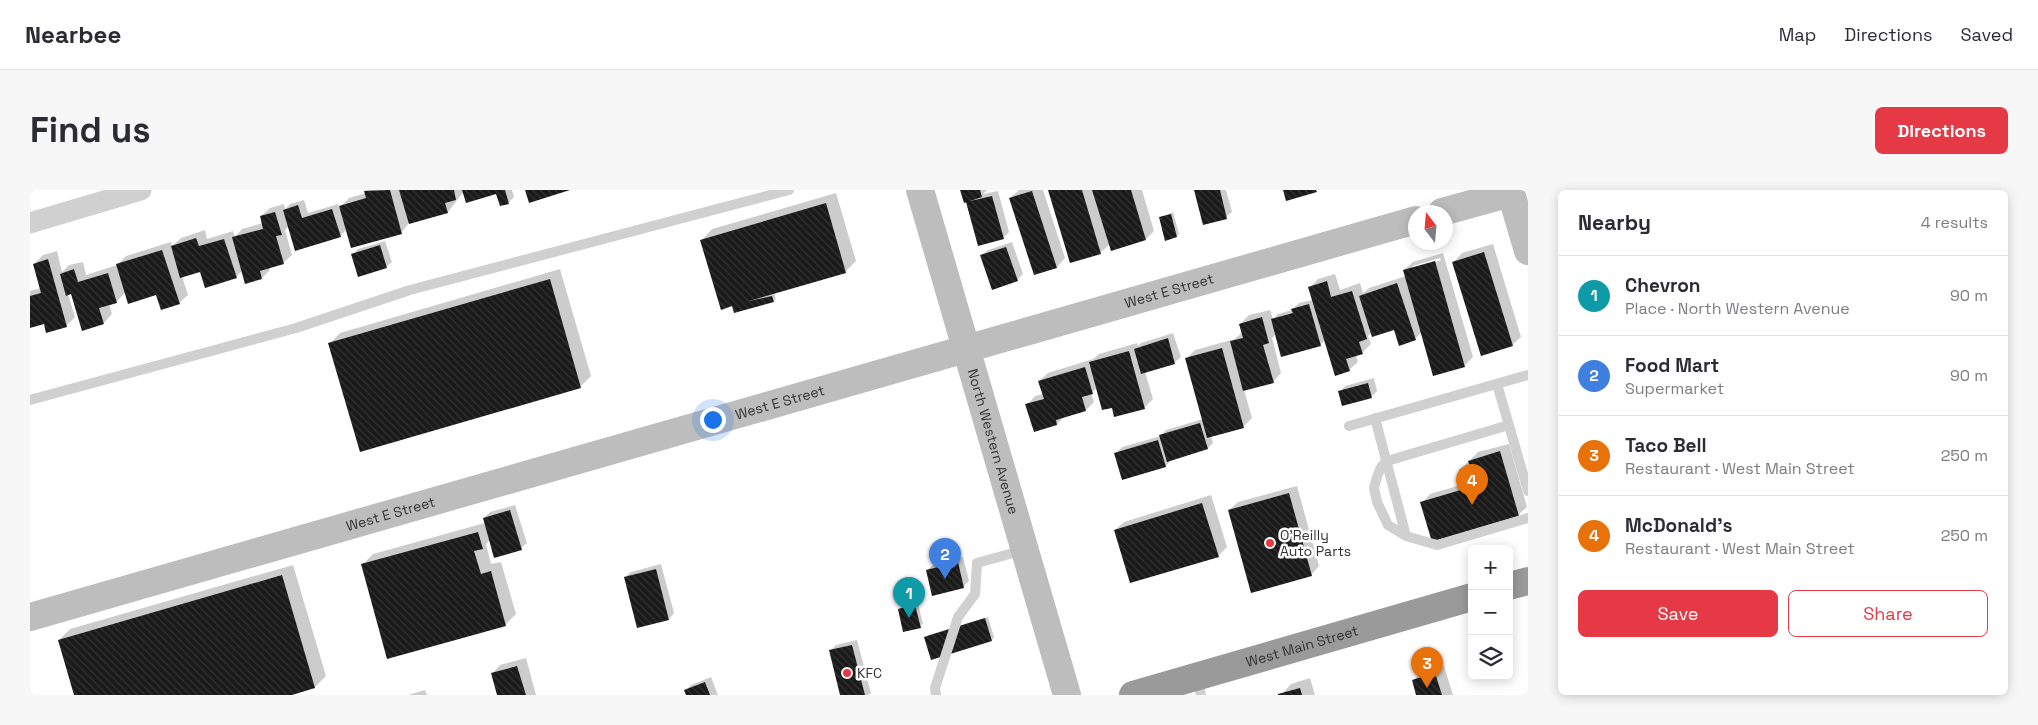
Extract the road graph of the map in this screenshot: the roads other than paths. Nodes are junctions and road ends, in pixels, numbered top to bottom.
1 (141, 190) edge
2 (789, 190) edge
3 (920, 190) edge
4 (1514, 191) edge
5 (1453, 209) edge
6 (1408, 222) edge
7 (30, 223) edge
8 (1528, 251) edge
9 (967, 349) junction
10 (1528, 375) edge
11 (1497, 384) junction
12 (30, 400) edge
13 (1375, 418) junction
14 (1509, 425) junction
15 (1349, 426) dead end
16 (1387, 461) junction
17 (1528, 491) edge
18 (1528, 518) edge
19 (1406, 536) junction
20 (1025, 549) junction
21 (1528, 581) edge
22 (1513, 585) edge
23 (1468, 598) edge
24 (30, 617) edge
25 (1198, 686) edge
26 (936, 695) edge
27 (1067, 695) edge
28 (1133, 695) edge

1 - 7 street
2 - 12 lane
3 - 9 street, North Western Avenue
4 - 5 street
4 - 8 street
6 - 9 street, West E Street
9 - 20 street, North Western Avenue
9 - 24 street, West E Street
10 - 11 lane
11 - 13 lane
11 - 14 lane
13 - 15 lane
13 - 16 lane
14 - 16 lane
14 - 17 lane
16 - 19 lane
16 - 19 lane
18 - 19 lane
20 - 26 lane
20 - 27 street, North Western Avenue
21 - 22 highway
23 - 25 highway, West Main Street
25 - 28 highway, West Main Street

